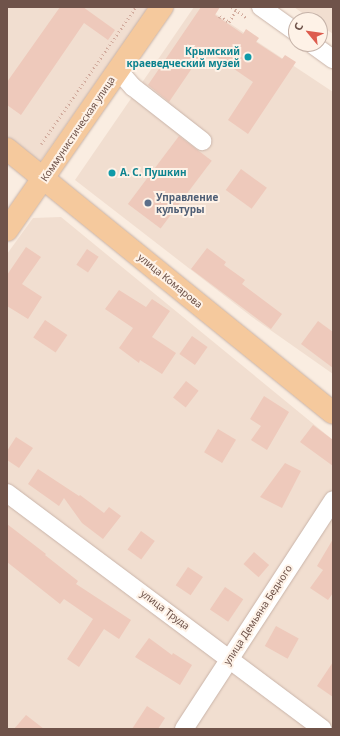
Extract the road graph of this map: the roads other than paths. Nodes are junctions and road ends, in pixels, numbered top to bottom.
1 (162, 7) edge
2 (261, 7) edge
3 (288, 26) edge
4 (323, 52) edge
5 (333, 59) edge
6 (118, 70) junction
7 (202, 141) dead end
8 (7, 150) edge
9 (44, 179) junction
10 (7, 230) edge
11 (333, 413) edge
12 (7, 493) edge
13 (333, 500) edge
14 (229, 658) junction
15 (184, 729) edge
16 (323, 729) edge

1 - 6 main road, Коммунистическая улица
2 - 3 street
4 - 5 street
6 - 7 street
6 - 9 main road, Коммунистическая улица
8 - 9 main road, улица Комарова
9 - 10 main road, Коммунистическая улица
9 - 11 main road, улица Комарова
12 - 14 street, улица Труда
13 - 14 street, улица Демьяна Бедного
14 - 15 street, улица Демьяна Бедного
14 - 16 street, улица Труда

